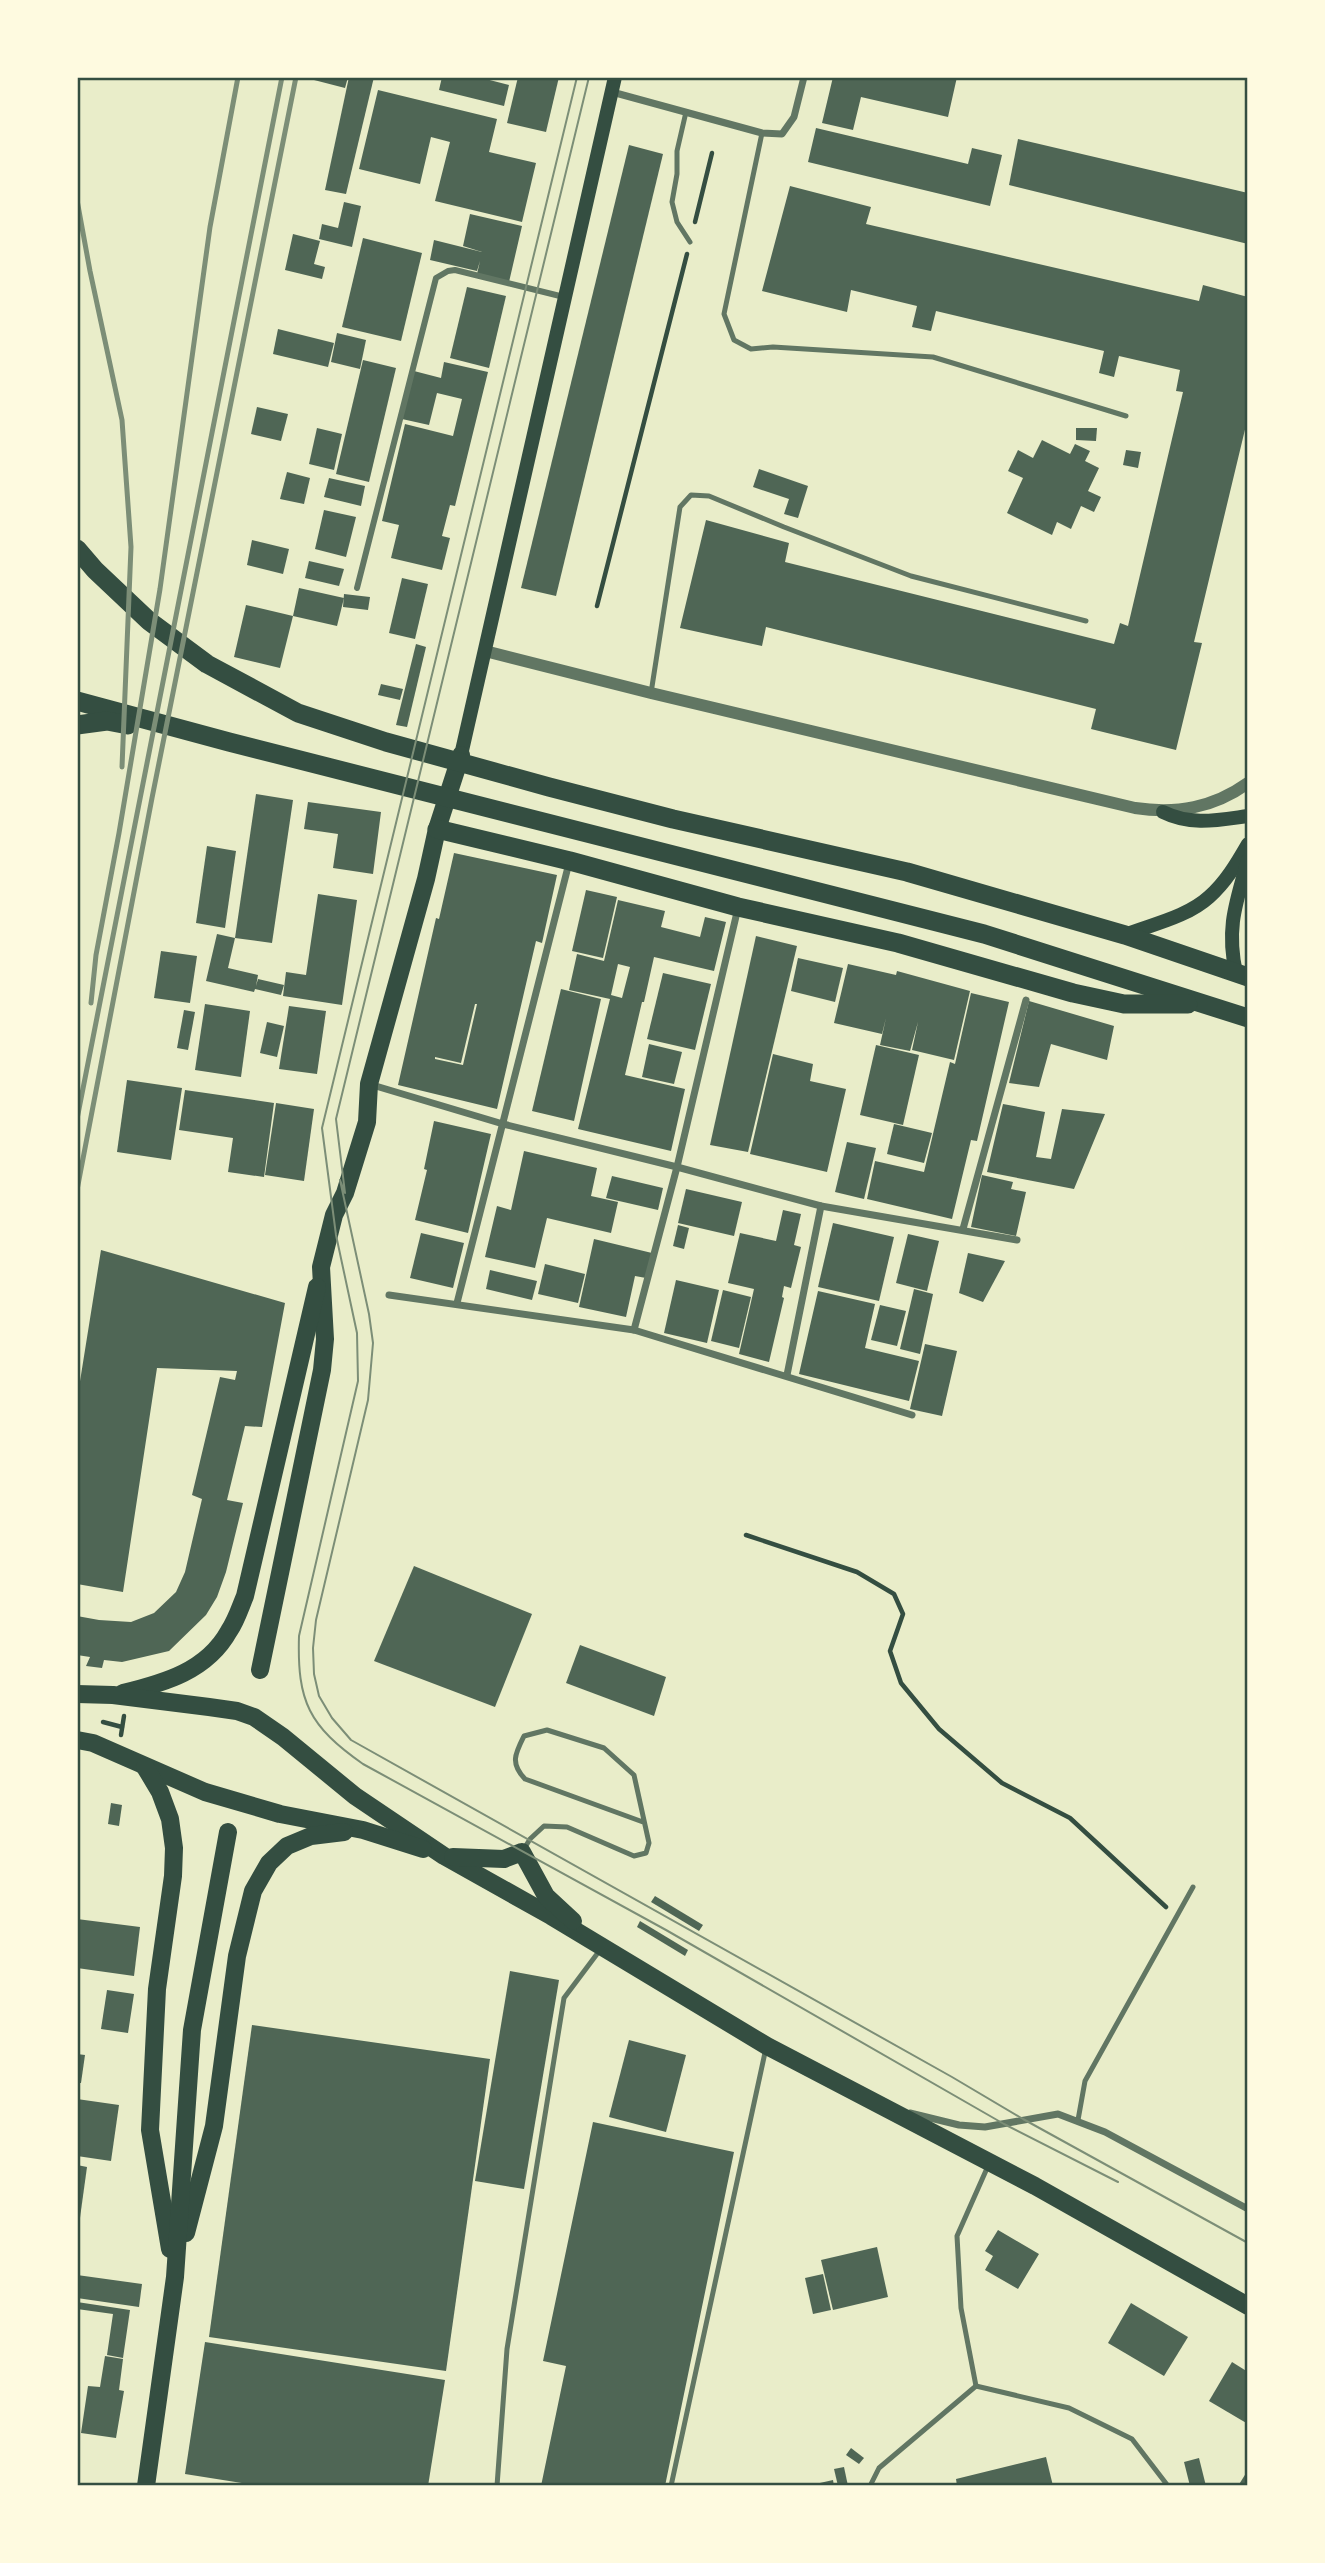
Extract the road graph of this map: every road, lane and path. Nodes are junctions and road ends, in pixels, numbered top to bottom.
1 (615, 77) edge
2 (804, 77) edge
3 (612, 92) junction
4 (685, 112) junction
5 (762, 133) junction
6 (712, 153) dead end
7 (690, 242) junction
8 (564, 297) junction
9 (1126, 416) dead end
10 (77, 549) edge
11 (357, 587) dead end
12 (597, 606) dead end
13 (1086, 621) dead end
14 (485, 651) junction
15 (651, 693) junction
16 (77, 701) edge
17 (77, 725) edge
18 (229, 742) junction
19 (461, 755) joint
20 (1248, 783) edge
21 (1163, 811) junction
22 (1248, 816) edge
23 (437, 830) junction
24 (1248, 844) edge
25 (1248, 860) edge
26 (570, 861) junction
27 (738, 907) junction
28 (1125, 935) junction
29 (1242, 975) edge
30 (1026, 1000) dead end
31 (1206, 1004) junction
32 (1248, 1018) edge
33 (369, 1084) junction
34 (503, 1124) junction
35 (677, 1167) junction
36 (821, 1206) junction
37 (962, 1229) junction
38 (1017, 1240) dead end
39 (321, 1267) junction
40 (389, 1295) dead end
41 (457, 1303) junction
42 (634, 1330) junction
43 (787, 1375) junction
44 (912, 1415) dead end
45 (746, 1535) dead end
46 (260, 1670) dead end
47 (77, 1694) edge
48 (120, 1696) junction
49 (96, 1720) dead end
50 (122, 1727) junction
51 (85, 1742) edge
52 (118, 1753) junction
53 (145, 1767) junction
54 (643, 1822) junction
55 (363, 1829) junction
56 (228, 1832) dead end
57 (522, 1852) junction
58 (444, 1856) junction
59 (1193, 1887) dead end
60 (1177, 1917) junction
61 (599, 1945) junction
62 (767, 2046) junction
63 (881, 2106) junction
64 (1078, 2120) junction
65 (989, 2163) junction
66 (1248, 2209) edge
67 (175, 2277) junction
68 (1248, 2305) edge
69 (976, 2386) junction
70 (146, 2486) edge
71 (496, 2486) edge
72 (671, 2486) edge
73 (870, 2486) edge
74 (1168, 2486) edge

1 - 3 main road
2 - 5 street
3 - 4 street
3 - 8 main road
4 - 5 street
4 - 7 lane
5 - 9 lane
6 - 7 path
7 - 12 path
8 - 11 street
8 - 14 main road
10 - 28 highway
13 - 15 lane
14 - 15 street
14 - 19 main road
15 - 21 street
16 - 18 highway
17 - 18 highway
18 - 31 highway
19 - 23 main road
20 - 21 street
21 - 22 main road
23 - 26 highway
23 - 33 main road
24 - 28 main road
25 - 29 main road
26 - 27 highway
26 - 34 street
27 - 31 highway
27 - 35 street
28 - 29 highway
30 - 37 street
31 - 32 highway
33 - 34 street
33 - 39 main road
34 - 35 street
34 - 41 street
35 - 36 street
35 - 42 street
36 - 37 street
36 - 43 street
37 - 38 street
39 - 46 main road
39 - 48 main road
40 - 41 street
41 - 42 street
42 - 43 street
43 - 44 street
45 - 60 path
47 - 48 main road
48 - 50 path
48 - 58 main road
49 - 50 path
50 - 52 path
51 - 52 main road
52 - 53 main road
53 - 55 main road
53 - 67 main road
54 - 54 lane
54 - 57 lane
55 - 58 main road
55 - 67 main road
56 - 67 main road
57 - 58 main road
57 - 61 main road
58 - 61 main road
59 - 60 lane
60 - 64 lane
61 - 62 main road
61 - 71 lane
62 - 63 main road
62 - 72 lane
63 - 64 street
63 - 65 main road
64 - 66 street
65 - 68 main road
65 - 69 lane
67 - 70 main road
69 - 73 lane
69 - 74 lane

